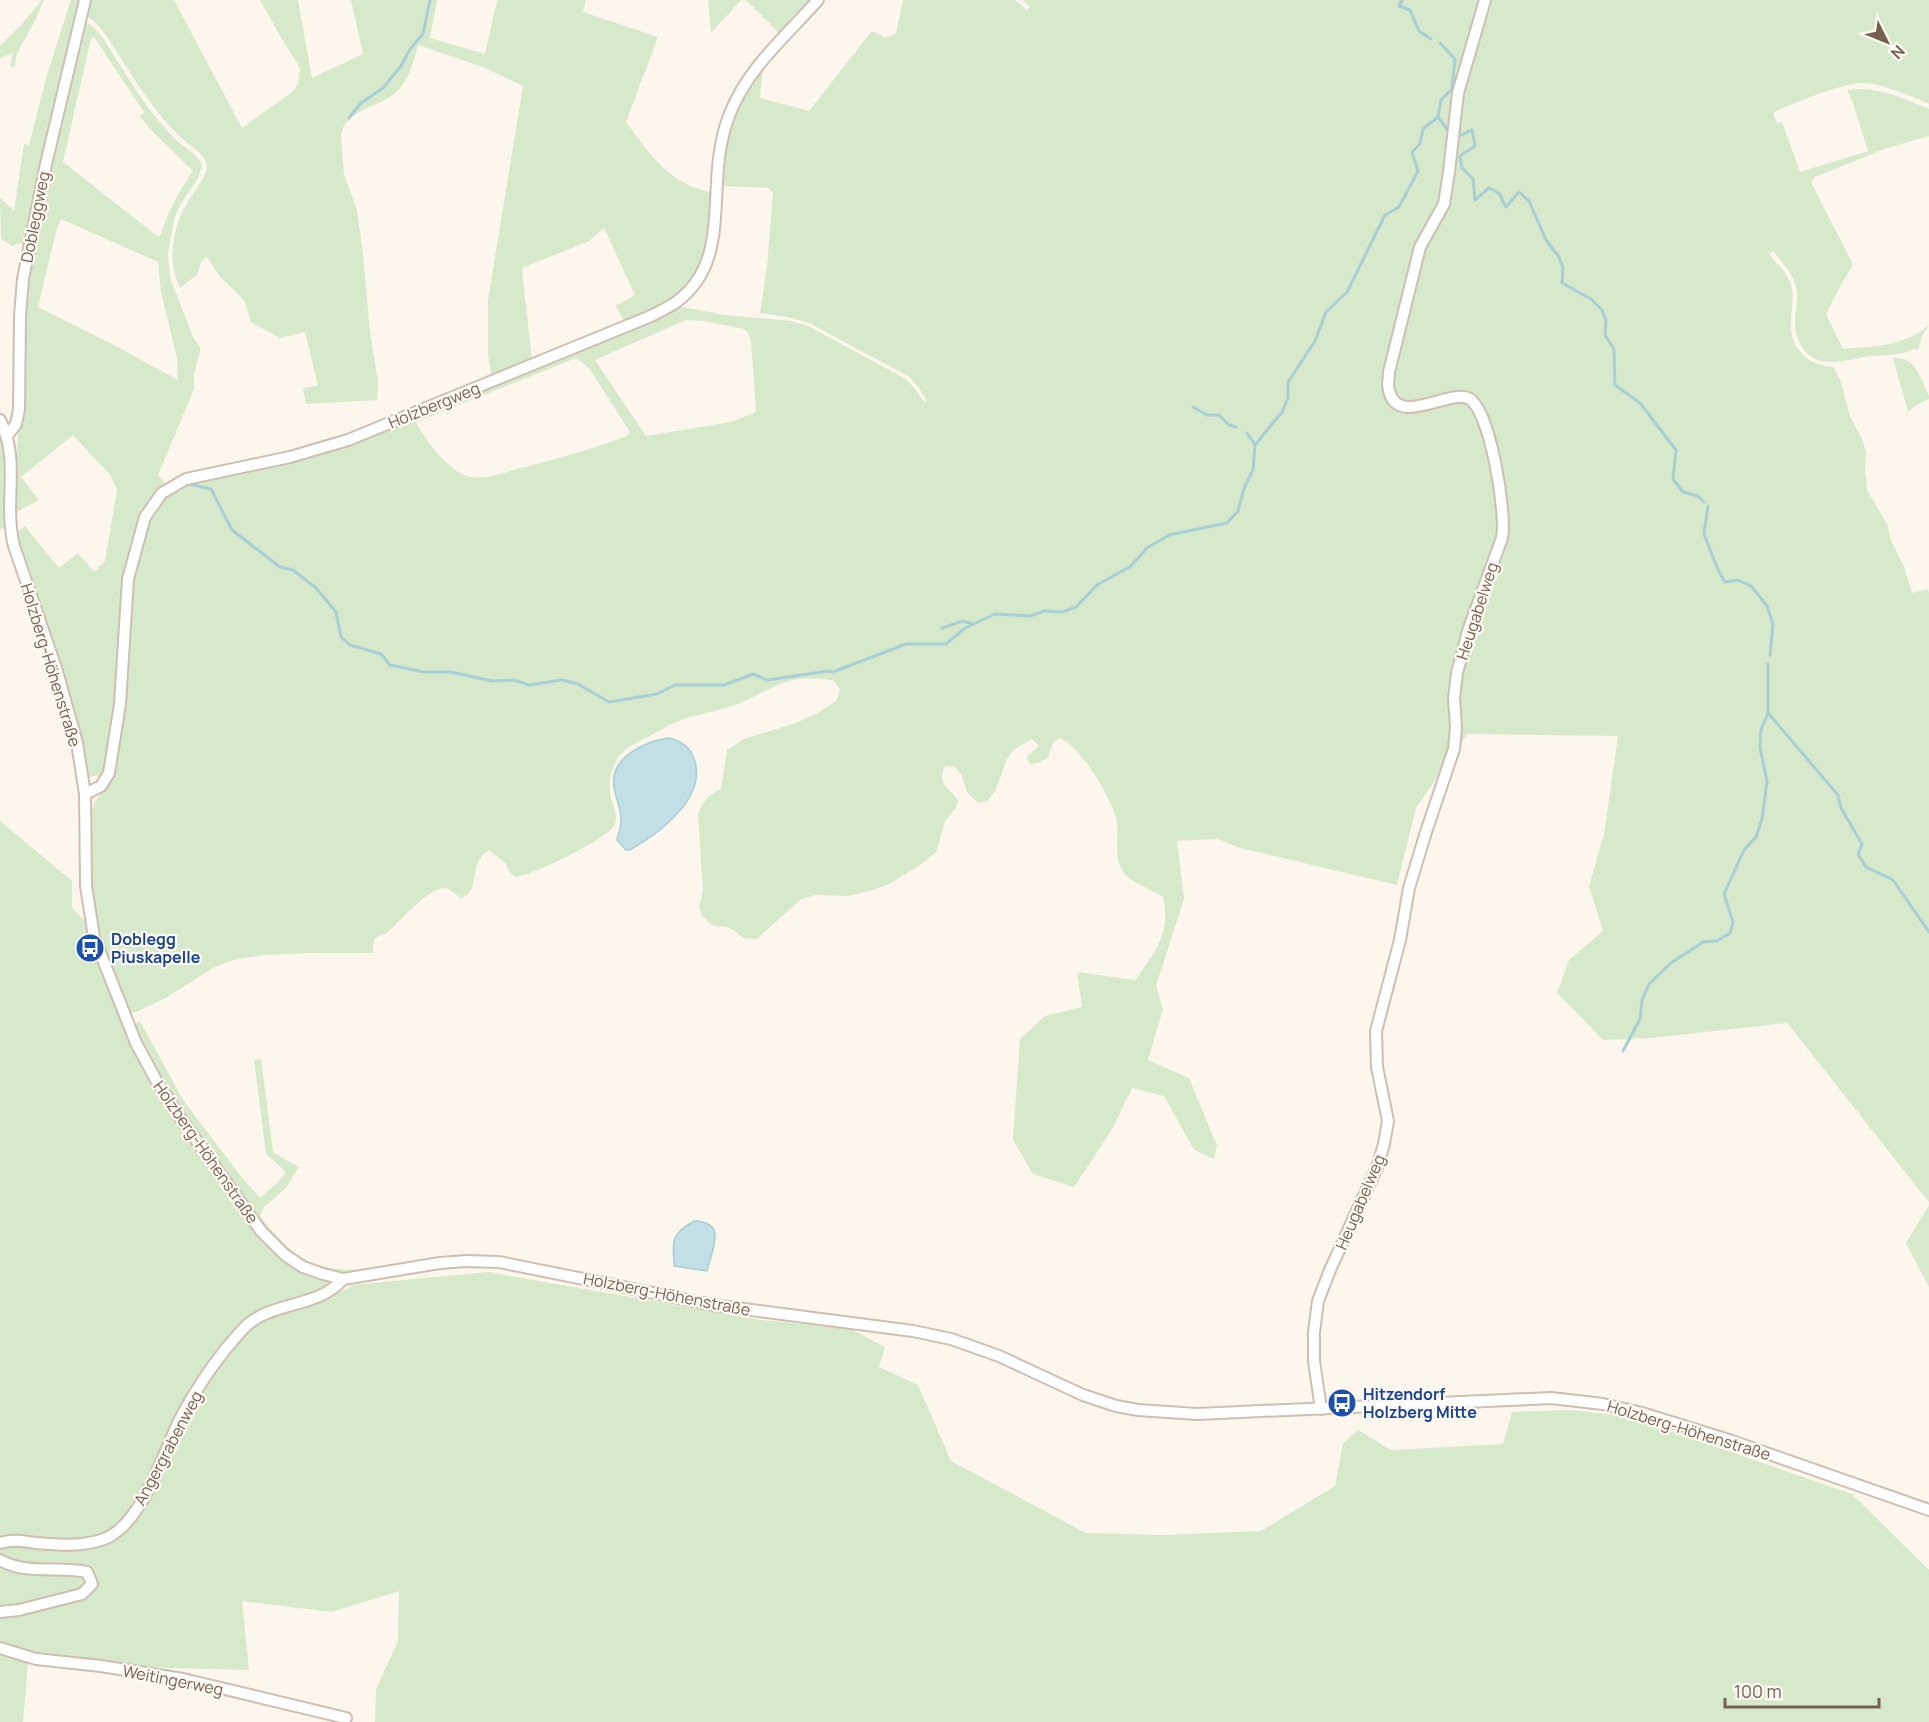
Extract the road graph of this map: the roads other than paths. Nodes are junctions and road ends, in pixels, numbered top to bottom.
1 (85, 0) edge
2 (818, 0) edge
3 (1485, 0) edge
4 (0, 420) edge
5 (7, 436) junction
6 (85, 794) junction
7 (343, 1279) junction
8 (1321, 1409) junction
9 (1929, 1510) edge
10 (0, 1543) edge
11 (0, 1560) edge
12 (0, 1612) edge
13 (0, 1648) edge
14 (346, 1718) dead end

1 - 5 street, Dobleggweg
2 - 6 street, Holzbergweg
3 - 8 street, Heugabelweg
4 - 5 street, Holzberg-Höhenstraße
5 - 6 street, Holzberg-Höhenstraße
6 - 7 street, Holzberg-Höhenstraße
7 - 8 street, Holzberg-Höhenstraße
7 - 10 street, Angergrabenweg
8 - 9 street, Holzberg-Höhenstraße
11 - 12 street
13 - 14 street, Weitingerweg

